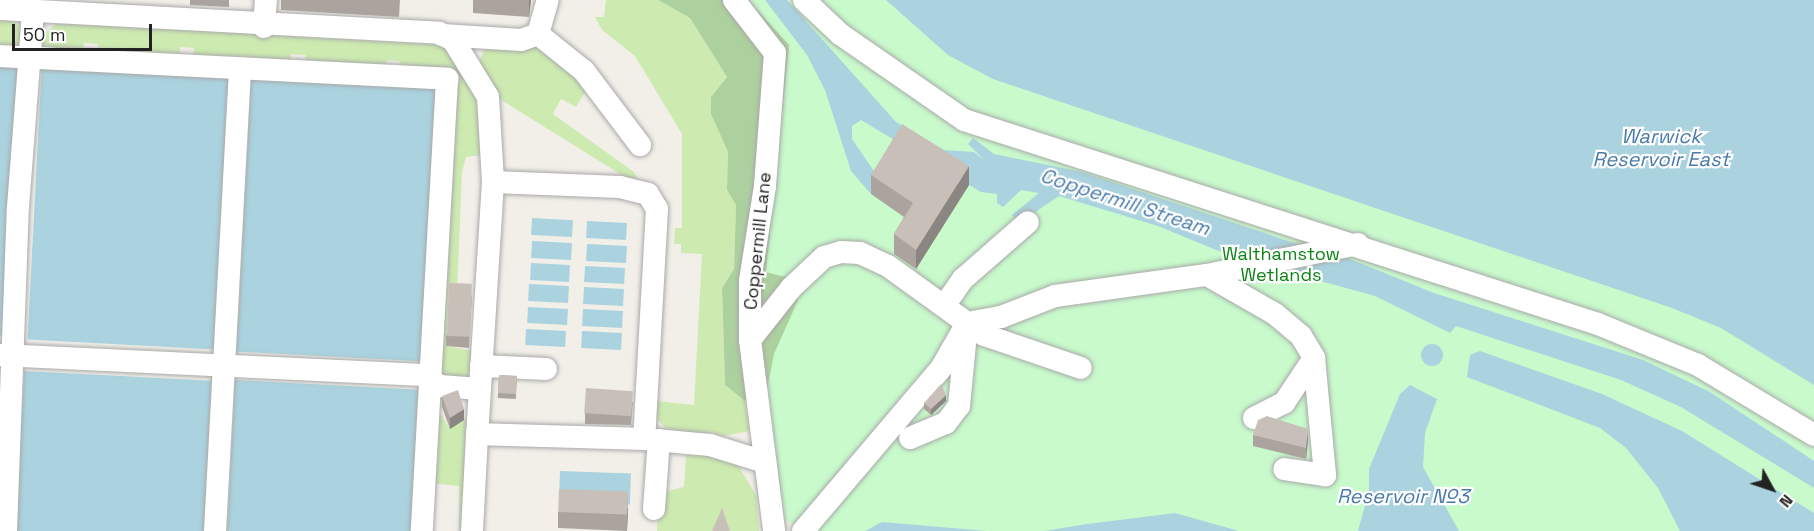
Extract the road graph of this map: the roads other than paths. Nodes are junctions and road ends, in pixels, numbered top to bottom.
1 (266, 0) edge
2 (548, 0) edge
3 (735, 0) edge
4 (804, 0) edge
5 (83, 6) edge
6 (0, 9) edge
7 (33, 10) junction
8 (264, 27) junction
9 (538, 34) junction
10 (442, 35) junction
11 (0, 56) edge
12 (30, 57) junction
13 (240, 69) junction
14 (640, 146) dead end
15 (493, 182) junction
16 (1028, 222) dead end
17 (1348, 246) junction
18 (1207, 275) junction
19 (944, 306) junction
20 (967, 322) junction
21 (750, 340) junction
22 (7, 355) edge
23 (1314, 358) junction
24 (224, 365) junction
25 (481, 366) junction
26 (1081, 368) dead end
27 (546, 369) dead end
28 (430, 379) junction
29 (480, 390) junction
30 (1254, 418) dead end
31 (477, 434) junction
32 (1814, 435) edge
33 (910, 438) dead end
34 (651, 440) junction
35 (765, 462) junction
36 (1284, 469) dead end
37 (654, 509) dead end
38 (6, 531) edge
39 (214, 531) edge
40 (422, 531) edge
41 (471, 531) edge
42 (774, 531) edge
43 (802, 531) edge

1 - 8 street
2 - 9 street
3 - 21 street, Coppermill Lane
4 - 17 street
5 - 7 street
5 - 8 street
6 - 7 street
7 - 12 street
8 - 10 street
9 - 10 street
9 - 14 street
10 - 15 street
11 - 12 street
12 - 13 street
12 - 22 street
13 - 24 street
13 - 28 street
15 - 25 street
15 - 34 street
16 - 19 street
17 - 18 street
17 - 32 street
18 - 20 street
18 - 23 street
19 - 20 street
19 - 21 street
20 - 26 street
20 - 33 street
20 - 43 street
21 - 35 street, Coppermill Lane
22 - 24 street
22 - 38 street
23 - 30 street
23 - 36 street
24 - 28 street
24 - 39 street
25 - 27 street
25 - 29 street
28 - 29 street
28 - 40 street
29 - 31 street
31 - 34 street
31 - 41 street
34 - 35 street
34 - 37 street
35 - 42 street, Coppermill Lane

